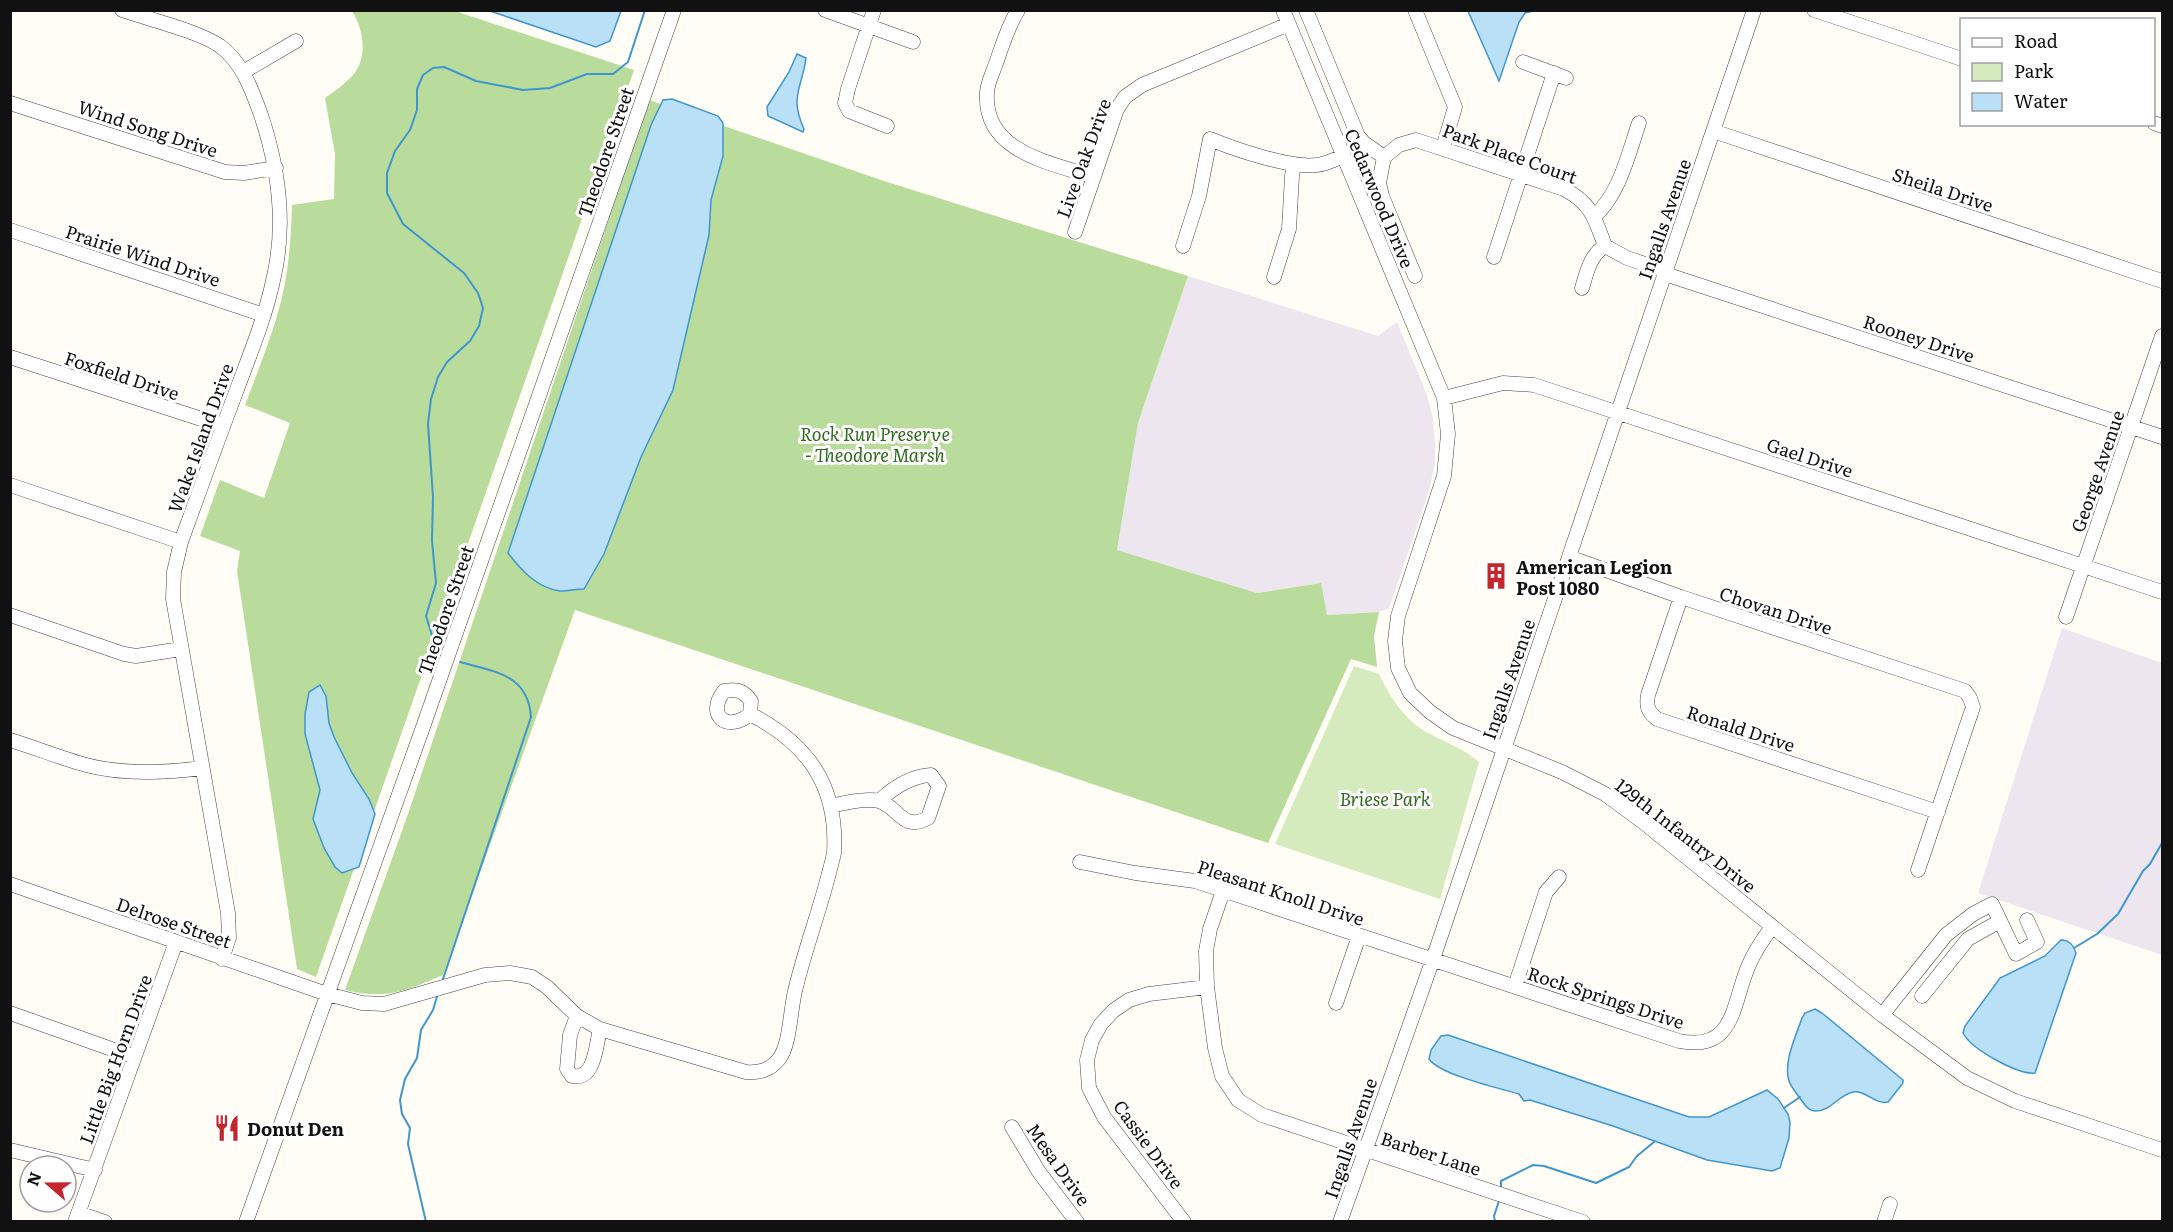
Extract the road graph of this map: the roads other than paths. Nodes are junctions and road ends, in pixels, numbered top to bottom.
1 (122, 10) edge
2 (675, 10) edge
3 (825, 10) edge
4 (874, 10) edge
5 (1018, 10) edge
6 (1283, 10) edge
7 (1306, 10) edge
8 (1415, 10) edge
9 (1754, 10) edge
10 (1814, 10) edge
11 (1289, 24) junction
12 (869, 27) junction
13 (296, 41) dead end
14 (913, 42) dead end
15 (1960, 58) edge
16 (1523, 62) dead end
17 (243, 72) junction
18 (10, 103) edge
19 (1639, 123) dead end
20 (887, 126) dead end
21 (1713, 131) junction
22 (1443, 148) junction
23 (1344, 156) junction
24 (1384, 157) junction
25 (1294, 164) junction
26 (276, 168) junction
27 (1521, 174) junction
28 (1094, 177) junction
29 (1594, 217) junction
30 (10, 230) edge
31 (1075, 232) dead end
32 (1183, 246) dead end
33 (1605, 246) junction
34 (1494, 257) dead end
35 (1665, 272) junction
36 (1415, 276) dead end
37 (1274, 278) dead end
38 (2163, 281) edge
39 (1582, 288) dead end
40 (264, 315) junction
41 (2163, 336) edge
42 (10, 357) edge
43 (1444, 398) junction
44 (1618, 413) junction
45 (223, 426) junction
46 (2130, 426) junction
47 (2163, 437) edge
48 (10, 485) edge
49 (182, 542) junction
50 (1569, 557) junction
51 (2084, 566) junction
52 (2163, 592) edge
53 (1681, 597) junction
54 (10, 615) edge
55 (2066, 616) dead end
56 (181, 649) junction
57 (750, 714) dead end
58 (10, 740) edge
59 (1503, 750) junction
60 (202, 768) junction
61 (879, 801) dead end
62 (831, 806) junction
63 (1938, 812) junction
64 (1080, 862) dead end
65 (1918, 870) dead end
66 (1559, 877) dead end
67 (10, 884) edge
68 (1223, 891) junction
69 (2027, 920) dead end
70 (2000, 921) junction
71 (1772, 927) junction
72 (1359, 936) junction
73 (176, 942) junction
74 (222, 958) junction
75 (1433, 958) junction
76 (1515, 986) junction
77 (1207, 987) junction
78 (327, 994) junction
79 (1922, 996) dead end
80 (1336, 1003) dead end
81 (10, 1013) edge
82 (1882, 1015) junction
83 (577, 1016) junction
84 (600, 1029) junction
85 (134, 1057) junction
86 (1012, 1127) dead end
87 (10, 1150) edge
88 (1365, 1150) junction
89 (2163, 1150) edge
90 (94, 1170) junction
91 (1890, 1204) dead end
92 (77, 1217) edge
93 (105, 1221) edge
94 (246, 1221) edge
95 (1077, 1221) edge
96 (1184, 1221) edge
97 (1340, 1221) edge
98 (1583, 1221) edge
99 (1884, 1221) edge

1 - 17 street, Wake Island Drive
2 - 78 street, Theodore Street
3 - 12 street
4 - 12 street
5 - 28 street
6 - 11 street, Cedarwood Drive
7 - 24 street
8 - 22 street
9 - 21 street, Ingalls Avenue
10 - 15 street
11 - 23 street, Cedarwood Drive
11 - 28 street, Live Oak Drive
12 - 14 street
12 - 20 street
13 - 17 street
16 - 27 street
17 - 26 street, Wake Island Drive
18 - 26 street, Wind Song Drive
19 - 29 street
21 - 35 street, Ingalls Avenue
21 - 38 street, Sheila Drive
22 - 24 street, Park Place Court
22 - 27 street, Park Place Court
23 - 25 street
23 - 43 street, Cedarwood Drive
24 - 36 street
25 - 32 street
25 - 37 street
26 - 40 street, Wake Island Drive
27 - 29 street, Park Place Court
27 - 34 street
28 - 31 street, Live Oak Drive
29 - 33 street, Park Place Court
30 - 40 street, Prairie Wind Drive
33 - 35 street
33 - 39 street
35 - 44 street, Ingalls Avenue
35 - 46 street, Rooney Drive
40 - 45 street, Wake Island Drive
41 - 46 street, George Avenue
42 - 45 street, Foxfield Drive
43 - 44 street, Gael Drive
43 - 59 street, 129th Infantry Drive
44 - 50 street, Ingalls Avenue
44 - 51 street, Gael Drive
45 - 49 street, Wake Island Drive
46 - 47 street, Rooney Drive
46 - 51 street, George Avenue
48 - 49 street
49 - 56 street, Wake Island Drive
50 - 53 street, Chovan Drive
50 - 59 street, Ingalls Avenue
51 - 52 street, Gael Drive
51 - 55 street, George Avenue
53 - 63 street, Ronald Drive
53 - 63 street, Chovan Drive
54 - 56 street
56 - 60 street, Wake Island Drive
57 - 62 street, Delrose Street
58 - 60 street
59 - 71 street, 129th Infantry Drive
59 - 75 street, Ingalls Avenue
60 - 74 street, Wake Island Drive
61 - 62 street
62 - 84 street, Delrose Street
63 - 65 street
64 - 68 street, Pleasant Knoll Drive
66 - 76 street
67 - 73 street, Delrose Street
68 - 72 street, Pleasant Knoll Drive
68 - 77 street, Barber Lane
69 - 70 street
70 - 79 street
70 - 82 street
71 - 76 street, Rock Springs Drive
71 - 82 street, 129th Infantry Drive
72 - 75 street, Pleasant Knoll Drive
72 - 80 street
73 - 74 street, Delrose Street
73 - 85 street, Little Big Horn Drive
74 - 78 street, Delrose Street
75 - 76 street, Rock Springs Drive
75 - 88 street, Ingalls Avenue
77 - 88 street, Barber Lane
77 - 96 street, Cassie Drive
78 - 83 street, Delrose Street
78 - 94 street, Theodore Street
81 - 85 street
82 - 89 street, 129th Infantry Drive
83 - 84 street, Delrose Street
83 - 84 street
85 - 90 street, Little Big Horn Drive
86 - 95 street, Mesa Drive
87 - 90 street
88 - 97 street, Ingalls Avenue
88 - 98 street, Barber Lane
90 - 92 street, Little Big Horn Drive
91 - 99 street
92 - 93 street

